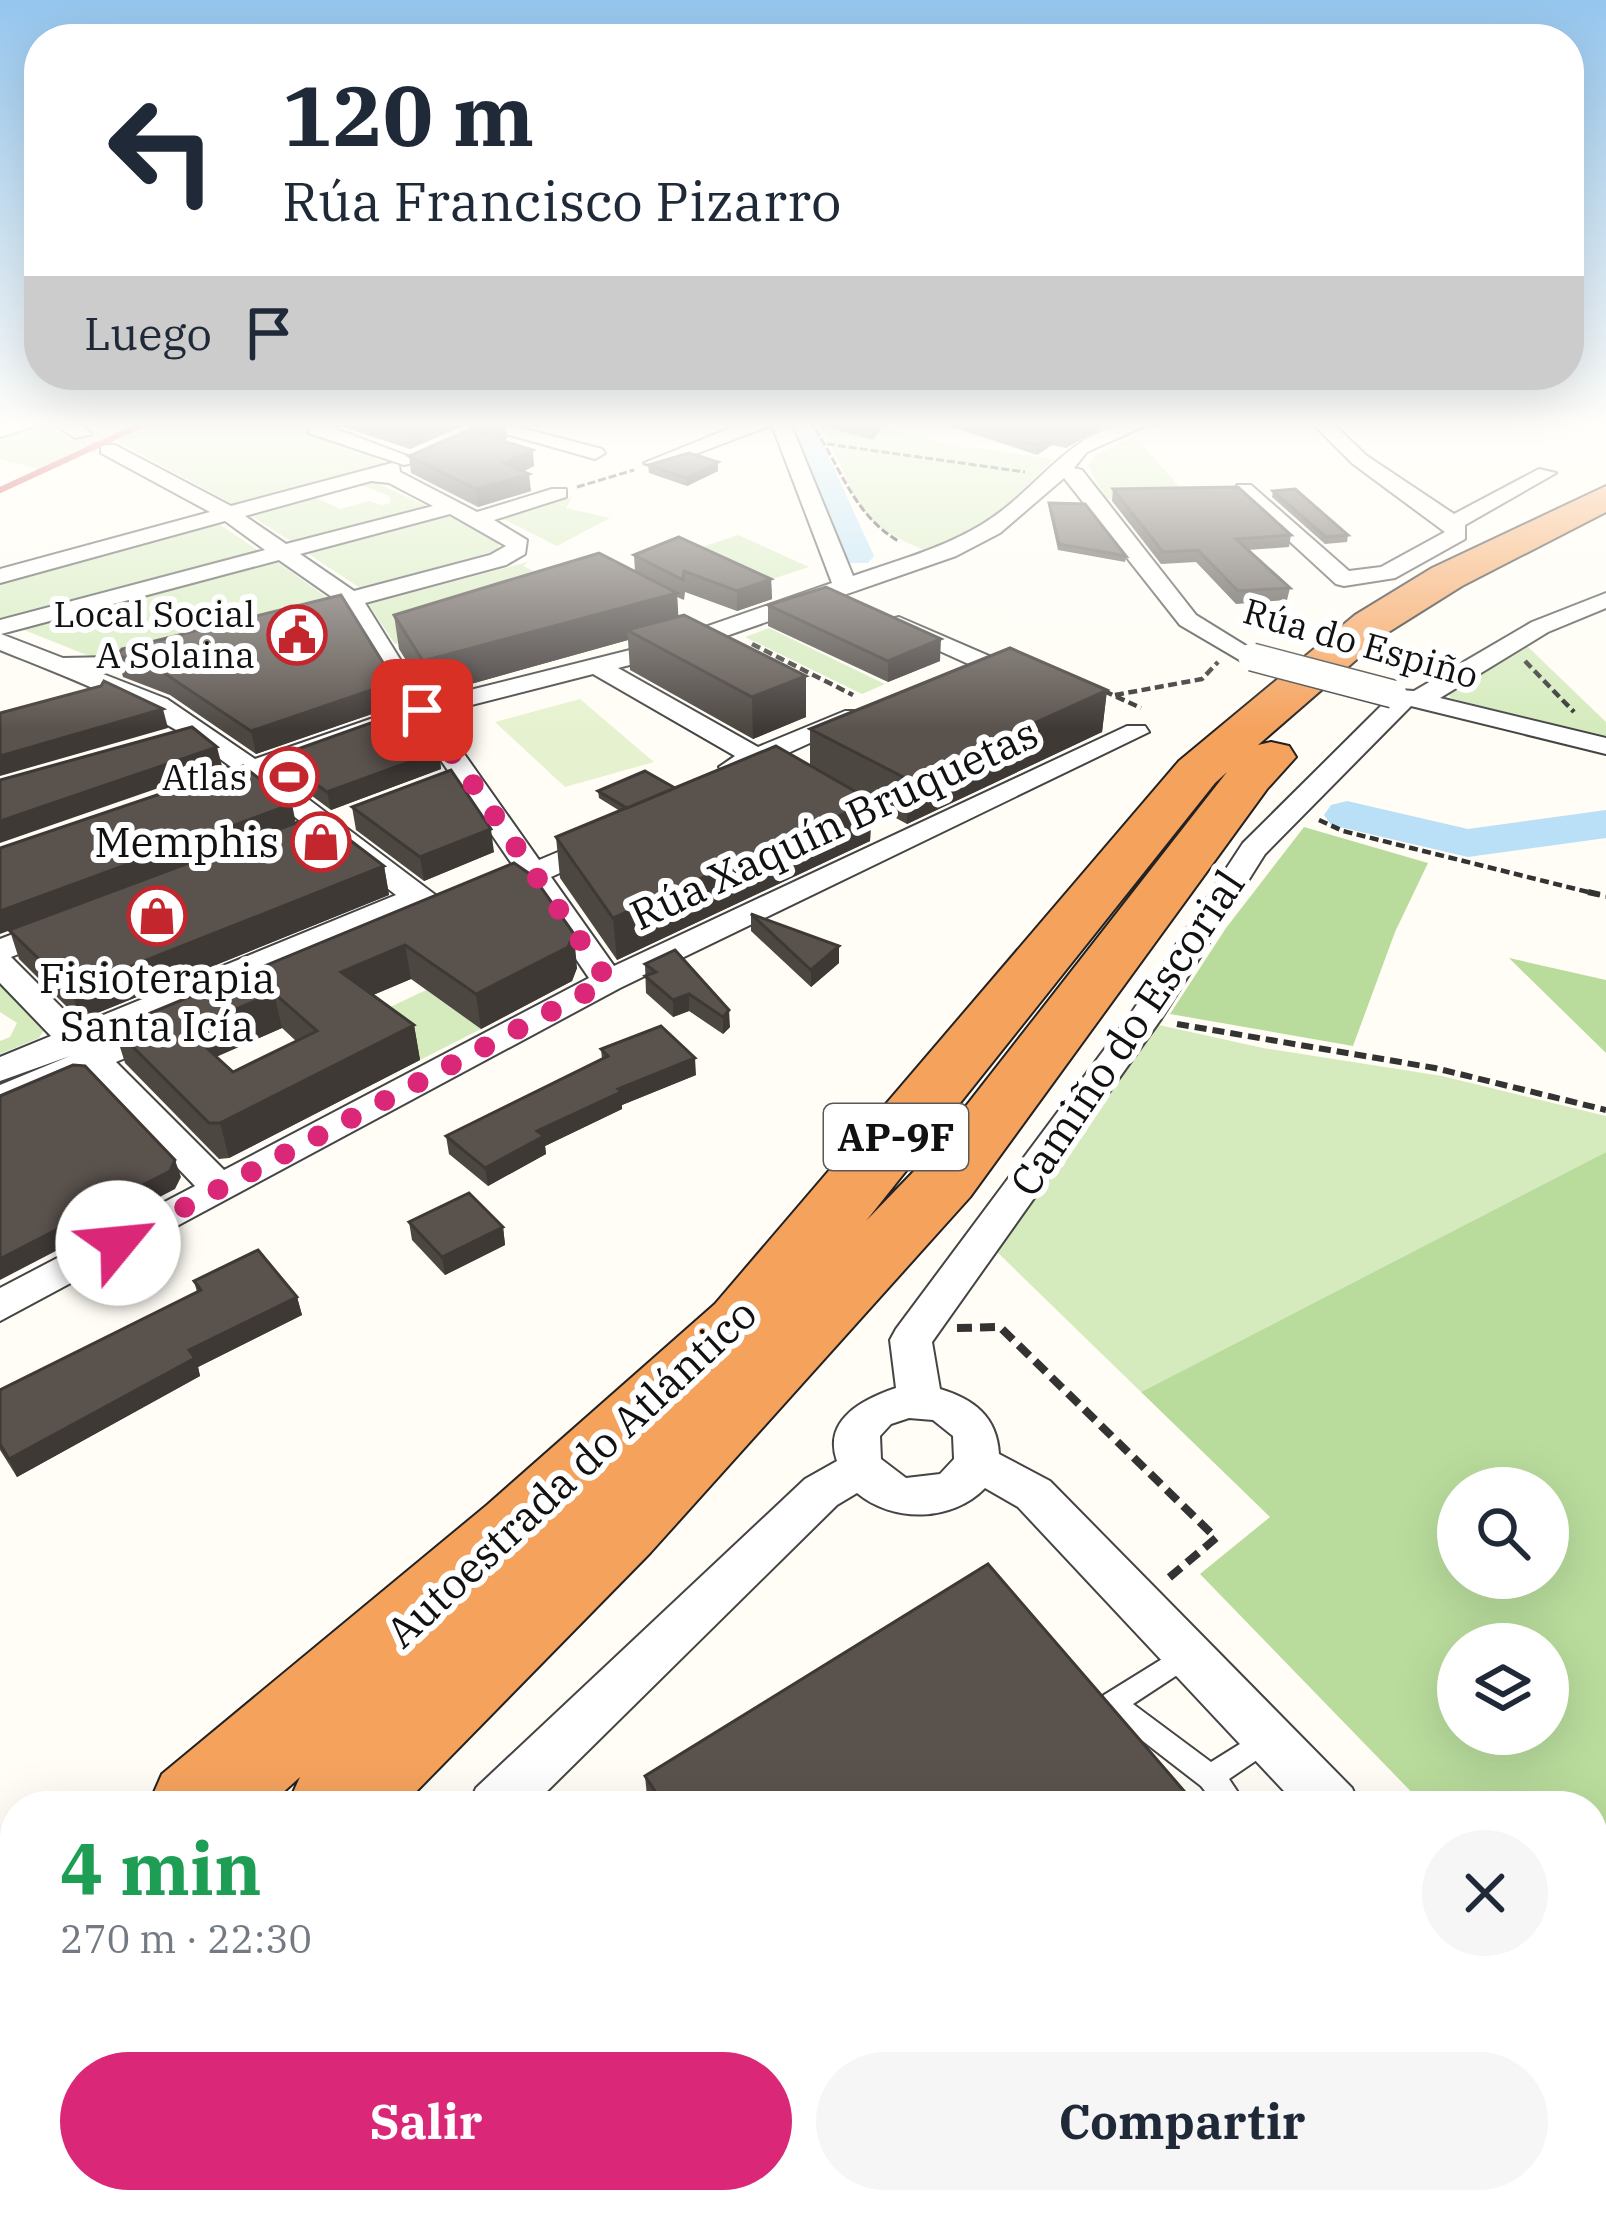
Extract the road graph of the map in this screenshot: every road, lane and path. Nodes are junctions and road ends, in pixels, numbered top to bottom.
1 (195, 523) edge
2 (243, 523) edge
3 (392, 523) edge
4 (483, 523) edge
5 (822, 523) edge
6 (869, 523) edge
7 (997, 523) edge
8 (1113, 523) edge
9 (1282, 523) edge
10 (1453, 523) edge
11 (1512, 523) edge
12 (1522, 523) edge
13 (1606, 523) edge
14 (1606, 539) edge
15 (285, 552) junction
16 (933, 557) junction
17 (0, 576) edge
18 (351, 600) junction
19 (854, 600) junction
20 (1606, 600) edge
21 (1475, 610) dead end
22 (306, 612) edge
23 (0, 627) edge
24 (712, 627) junction
25 (0, 641) edge
26 (1513, 644) junction
27 (182, 646) edge
28 (1220, 658) dead end
29 (598, 666) junction
30 (996, 668) junction
31 (1398, 670) junction
32 (112, 674) junction
33 (954, 686) edge
34 (1094, 687) edge
35 (1042, 689) edge
36 (1105, 705) junction
37 (422, 710) junction
38 (880, 717) joint
39 (201, 731) junction
40 (1136, 732) junction
41 (168, 740) edge
42 (1602, 745) edge
43 (775, 768) junction
44 (252, 769) junction
45 (466, 774) junction
46 (718, 784) edge
47 (428, 789) edge
48 (178, 795) edge
49 (1294, 809) junction
50 (361, 814) edge
51 (868, 821) edge
52 (625, 823) edge
53 (327, 827) junction
54 (292, 840) edge
55 (903, 841) junction
56 (527, 864) junction
57 (1606, 896) edge
58 (429, 905) junction
59 (83, 919) edge
60 (0, 950) edge
61 (0, 964) edge
62 (608, 981) junction
63 (1144, 1019) junction
64 (83, 1049) junction
65 (0, 1070) edge
66 (0, 1098) edge
67 (1606, 1110) edge
68 (218, 1188) junction
69 (0, 1306) edge
70 (920, 1328) junction
71 (920, 1402) junction
72 (976, 1462) junction
73 (860, 1469) junction
74 (1139, 1603) junction
75 (1188, 1654) junction
76 (1268, 1738) junction
77 (1210, 1777) junction
78 (214, 1791) edge
79 (351, 1791) edge
80 (511, 1791) edge
81 (1222, 1791) edge
82 (1319, 1791) edge

1 - 17 street
2 - 15 street
3 - 15 street
4 - 18 street
5 - 19 street
6 - 16 path
7 - 16 street
8 - 31 street, Rúa do Espiño, bridge
9 - 10 street
11 - 31 highway
12 - 31 highway, Autoestrada do Atlántico / AP-9F
13 - 31 highway, Autoestrada do Atlántico / AP-9F
14 - 21 highway
15 - 18 street
15 - 23 street
16 - 19 street
18 - 22 street
18 - 37 street
19 - 24 street
19 - 30 street
20 - 26 street, Camiño do Escorial
24 - 29 street
24 - 38 path
25 - 32 street
26 - 31 street, Camiño do Escorial
26 - 42 path
27 - 32 street
28 - 36 path
29 - 37 street
29 - 43 street
30 - 33 street
30 - 35 street
31 - 42 street, Rúa do Espiño
31 - 49 street, Camiño do Escorial
31 - 78 highway, Autoestrada do Atlántico / AP-9F
31 - 79 highway, Autoestrada do Atlántico / AP-9F
32 - 39 street
34 - 36 path
36 - 40 street
36 - 40 path
37 - 44 street
37 - 45 street
38 - 43 street
39 - 41 street
39 - 44 street
40 - 55 street, Rúa Xaquín Bruquetas
43 - 46 street
44 - 48 street
44 - 53 street
45 - 47 street
45 - 56 street
49 - 57 path
49 - 63 street, Camiño do Escorial
50 - 53 street
51 - 55 street
52 - 56 street
53 - 54 street
53 - 58 street
55 - 62 street, Rúa Xaquín Bruquetas
56 - 58 street
56 - 62 street
58 - 64 street
59 - 60 street
61 - 64 street
62 - 68 street, Rúa Xaquín Bruquetas
63 - 67 path
63 - 70 street, Camiño do Escorial
64 - 65 street
64 - 66 street
64 - 68 street
68 - 69 street, Rúa Xaquín Bruquetas
70 - 71 street
70 - 74 path
71 - 72 street
71 - 73 street
72 - 73 street
72 - 74 street
73 - 80 street
74 - 75 street
75 - 76 street
75 - 77 lane
76 - 77 lane
76 - 82 street
77 - 81 lane

